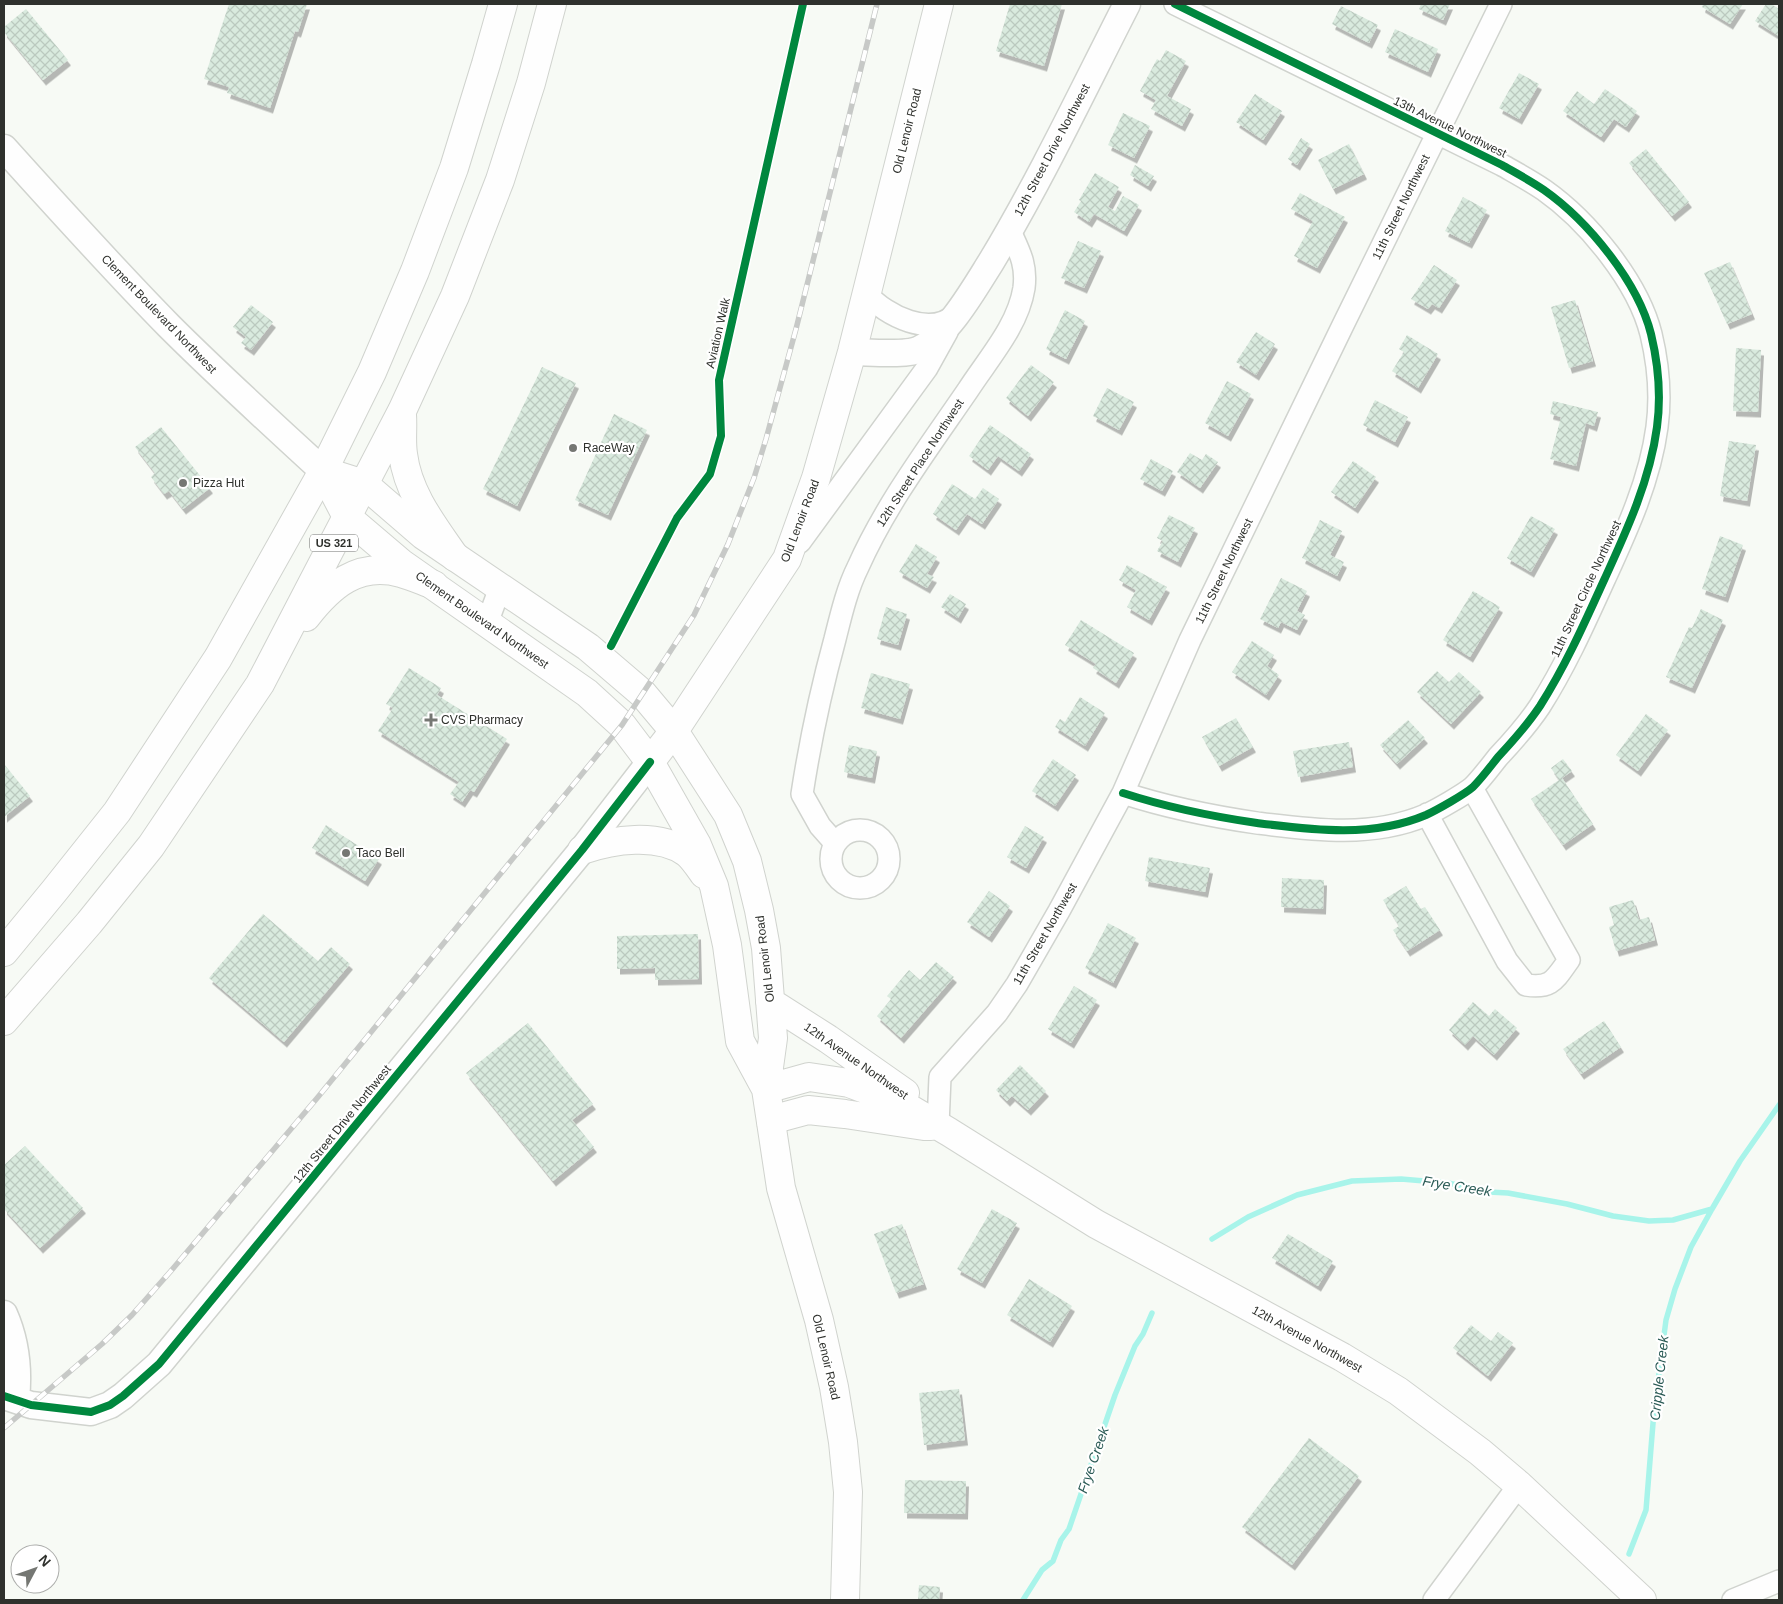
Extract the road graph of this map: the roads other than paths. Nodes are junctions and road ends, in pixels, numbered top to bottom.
1 (503, 4) edge
2 (552, 4) edge
3 (939, 4) edge
4 (1127, 4) edge
5 (1175, 4) edge
6 (1501, 4) edge
7 (1437, 134) junction
8 (4, 148) edge
9 (1010, 230) junction
10 (867, 294) junction
11 (966, 301) junction
12 (1652, 341) joint
13 (852, 352) junction
14 (402, 411) junction
15 (323, 471) junction
16 (364, 484) junction
17 (347, 517) junction
18 (455, 557) junction
19 (787, 559) junction
20 (434, 585) junction
21 (500, 588) junction
22 (487, 623) junction
23 (272, 660) junction
24 (674, 731) junction
25 (650, 762) junction
26 (1472, 788) junction
27 (1123, 793) junction
28 (1427, 814) junction
29 (835, 843) dead end
30 (582, 850) junction
31 (714, 886) junction
32 (4, 952) edge
33 (770, 1002) junction
34 (4, 1021) edge
35 (766, 1089) junction
36 (771, 1122) junction
37 (938, 1125) junction
38 (4, 1314) edge
39 (10, 1398) edge
40 (1519, 1485) junction
41 (1779, 1581) edge
42 (845, 1600) edge
43 (1434, 1600) edge
44 (1642, 1600) edge
45 (1734, 1600) edge

1 - 15 main road
2 - 14 main road, US 321
3 - 10 main road, Old Lenoir Road
4 - 9 street, 12th Street Drive Northwest
5 - 7 street, 13th Avenue Northwest
6 - 7 street, 11th Street Northwest
7 - 12 street, 13th Avenue Northwest
7 - 27 street, 11th Street Northwest
8 - 15 street, Clement Boulevard Northwest
9 - 11 street, 12th Street Drive Northwest
9 - 29 street, 12th Street Place Northwest
10 - 11 street
10 - 13 main road, Old Lenoir Road
11 - 13 street
11 - 19 street, 12th Street Drive Northwest
12 - 26 street, 11th Street Circle Northwest
13 - 19 main road, Old Lenoir Road
14 - 16 main road, US 321
14 - 18 main road
15 - 16 main road, Clement Boulevard Northwest
15 - 17 main road, Clement Boulevard Northwest
15 - 32 main road
16 - 17 main road, US 321
16 - 18 main road, Clement Boulevard Northwest
17 - 20 main road, Clement Boulevard Northwest
17 - 23 main road, US 321
18 - 21 main road, Clement Boulevard Northwest
19 - 24 main road, Old Lenoir Road
20 - 22 main road, Clement Boulevard Northwest
20 - 23 main road
21 - 22 street
21 - 24 main road, Clement Boulevard Northwest
22 - 25 main road, Clement Boulevard Northwest
23 - 34 main road, US 321
24 - 25 main road, 12th Street Drive Northwest
24 - 33 main road, Old Lenoir Road
25 - 30 street, 12th Street Drive Northwest
25 - 31 main road, Old Lenoir Road
26 - 28 street, 11th Street Circle Northwest
26 - 28 street
27 - 28 street, 11th Street Circle Northwest
27 - 37 street, 11th Street Northwest
30 - 31 main road
30 - 39 street, 12th Street Drive Northwest
31 - 35 main road, Old Lenoir Road
33 - 35 main road, Old Lenoir Road
33 - 37 main road, 12th Avenue Northwest
35 - 36 main road, Old Lenoir Road
35 - 37 main road, 12th Avenue Northwest
36 - 37 main road
36 - 42 main road, Old Lenoir Road
37 - 40 main road, 12th Avenue Northwest
38 - 39 street
40 - 43 street
40 - 44 main road, 12th Avenue Northwest
41 - 45 street

